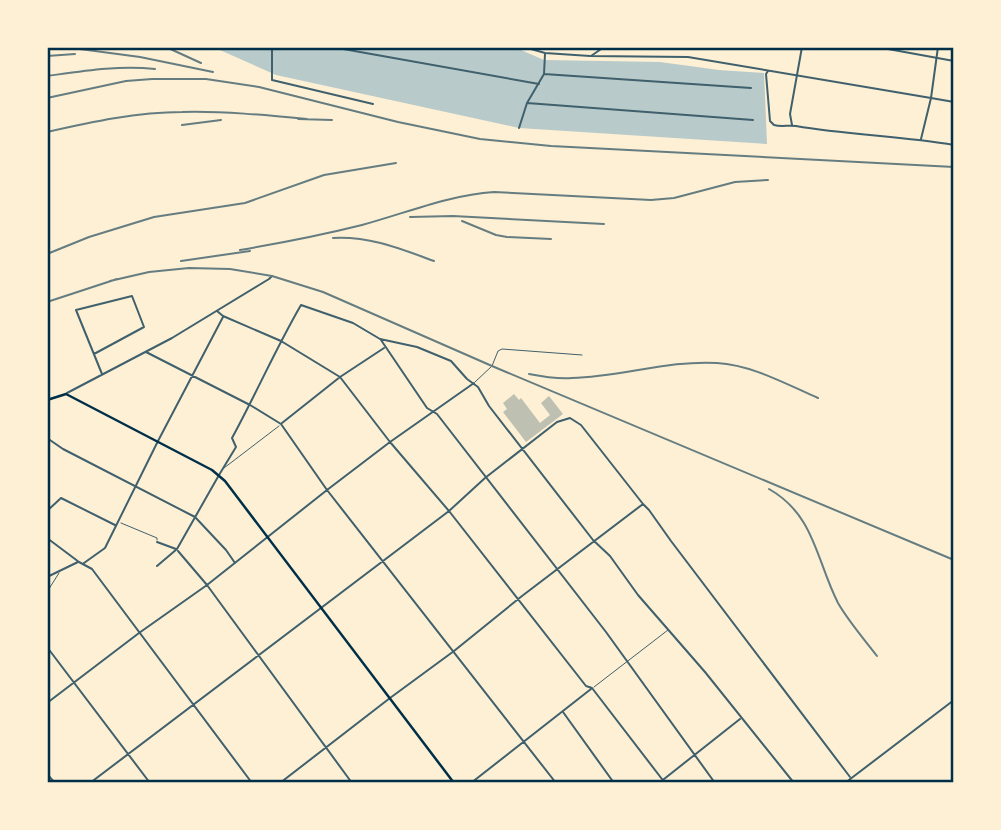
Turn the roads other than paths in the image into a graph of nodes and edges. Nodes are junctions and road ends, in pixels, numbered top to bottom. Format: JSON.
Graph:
{"nodes":[{"id":1,"x":272,"y":47,"type":"edge"},
{"id":2,"x":332,"y":47,"type":"edge"},
{"id":3,"x":524,"y":47,"type":"edge"},
{"id":4,"x":604,"y":47,"type":"edge"},
{"id":5,"x":802,"y":47,"type":"edge"},
{"id":6,"x":877,"y":47,"type":"edge"},
{"id":7,"x":938,"y":47,"type":"edge"},
{"id":8,"x":545,"y":53,"type":"junction"},
{"id":9,"x":590,"y":56,"type":"junction"},
{"id":10,"x":937,"y":58,"type":"junction"},
{"id":11,"x":954,"y":61,"type":"edge"},
{"id":12,"x":769,"y":70,"type":"junction"},
{"id":13,"x":544,"y":75,"type":"junction"},
{"id":14,"x":798,"y":75,"type":"junction"},
{"id":15,"x":539,"y":84,"type":"junction"},
{"id":16,"x":751,"y":88,"type":"dead end"},
{"id":17,"x":931,"y":98,"type":"junction"},
{"id":18,"x":954,"y":102,"type":"edge"},
{"id":19,"x":527,"y":103,"type":"junction"},
{"id":20,"x":373,"y":104,"type":"dead end"},
{"id":21,"x":753,"y":120,"type":"dead end"},
{"id":22,"x":793,"y":125,"type":"junction"},
{"id":23,"x":519,"y":128,"type":"dead end"},
{"id":24,"x":921,"y":140,"type":"junction"},
{"id":25,"x":954,"y":145,"type":"edge"},
{"id":26,"x":272,"y":276,"type":"dead end"},
{"id":27,"x":217,"y":311,"type":"junction"},
{"id":28,"x":223,"y":316,"type":"junction"},
{"id":29,"x":380,"y":339,"type":"junction"},
{"id":30,"x":281,"y":341,"type":"junction"},
{"id":31,"x":385,"y":347,"type":"junction"},
{"id":32,"x":146,"y":352,"type":"junction"},
{"id":33,"x":94,"y":354,"type":"junction"},
{"id":34,"x":582,"y":355,"type":"dead end"},
{"id":35,"x":102,"y":375,"type":"junction"},
{"id":36,"x":193,"y":376,"type":"junction"},
{"id":37,"x":340,"y":377,"type":"junction"},
{"id":38,"x":473,"y":384,"type":"junction"},
{"id":39,"x":65,"y":394,"type":"junction"},
{"id":40,"x":47,"y":400,"type":"edge"},
{"id":41,"x":250,"y":405,"type":"junction"},
{"id":42,"x":433,"y":412,"type":"junction"},
{"id":43,"x":281,"y":424,"type":"junction"},
{"id":44,"x":47,"y":438,"type":"edge"},
{"id":45,"x":158,"y":441,"type":"junction"},
{"id":46,"x":390,"y":442,"type":"junction"},
{"id":47,"x":522,"y":449,"type":"junction"},
{"id":48,"x":222,"y":469,"type":"junction"},
{"id":49,"x":219,"y":475,"type":"junction"},
{"id":50,"x":485,"y":478,"type":"junction"},
{"id":51,"x":136,"y":486,"type":"junction"},
{"id":52,"x":327,"y":490,"type":"junction"},
{"id":53,"x":643,"y":504,"type":"junction"},
{"id":54,"x":47,"y":511,"type":"edge"},
{"id":55,"x":449,"y":511,"type":"junction"},
{"id":56,"x":195,"y":517,"type":"junction"},
{"id":57,"x":118,"y":522,"type":"junction"},
{"id":58,"x":117,"y":526,"type":"junction"},
{"id":59,"x":47,"y":538,"type":"edge"},
{"id":60,"x":267,"y":538,"type":"junction"},
{"id":61,"x":593,"y":540,"type":"junction"},
{"id":62,"x":157,"y":542,"type":"joint"},
{"id":63,"x":177,"y":550,"type":"junction"},
{"id":64,"x":383,"y":560,"type":"junction"},
{"id":65,"x":81,"y":563,"type":"junction"},
{"id":66,"x":235,"y":563,"type":"junction"},
{"id":67,"x":157,"y":566,"type":"dead end"},
{"id":68,"x":557,"y":570,"type":"junction"},
{"id":69,"x":60,"y":572,"type":"junction"},
{"id":70,"x":47,"y":577,"type":"edge"},
{"id":71,"x":206,"y":585,"type":"junction"},
{"id":72,"x":47,"y":592,"type":"edge"},
{"id":73,"x":518,"y":599,"type":"junction"},
{"id":74,"x":321,"y":608,"type":"junction"},
{"id":75,"x":669,"y":630,"type":"junction"},
{"id":76,"x":139,"y":633,"type":"junction"},
{"id":77,"x":47,"y":647,"type":"edge"},
{"id":78,"x":454,"y":651,"type":"junction"},
{"id":79,"x":258,"y":656,"type":"junction"},
{"id":80,"x":626,"y":661,"type":"junction"},
{"id":81,"x":73,"y":683,"type":"junction"},
{"id":82,"x":592,"y":688,"type":"junction"},
{"id":83,"x":390,"y":698,"type":"junction"},
{"id":84,"x":954,"y":700,"type":"edge"},
{"id":85,"x":47,"y":703,"type":"edge"},
{"id":86,"x":193,"y":703,"type":"junction"},
{"id":87,"x":563,"y":711,"type":"junction"},
{"id":88,"x":741,"y":718,"type":"junction"},
{"id":89,"x":524,"y":742,"type":"junction"},
{"id":90,"x":325,"y":748,"type":"junction"},
{"id":91,"x":129,"y":754,"type":"junction"},
{"id":92,"x":694,"y":755,"type":"junction"},
{"id":93,"x":47,"y":774,"type":"edge"},
{"id":94,"x":850,"y":778,"type":"junction"},
{"id":95,"x":664,"y":781,"type":"edge"},
{"id":96,"x":55,"y":783,"type":"edge"},
{"id":97,"x":90,"y":783,"type":"edge"},
{"id":98,"x":150,"y":783,"type":"edge"},
{"id":99,"x":252,"y":783,"type":"edge"},
{"id":100,"x":280,"y":783,"type":"edge"},
{"id":101,"x":352,"y":783,"type":"edge"},
{"id":102,"x":454,"y":783,"type":"edge"},
{"id":103,"x":471,"y":783,"type":"edge"},
{"id":104,"x":556,"y":783,"type":"edge"},
{"id":105,"x":614,"y":783,"type":"edge"},
{"id":106,"x":659,"y":783,"type":"edge"},
{"id":107,"x":715,"y":783,"type":"edge"},
{"id":108,"x":794,"y":783,"type":"edge"},
{"id":109,"x":845,"y":783,"type":"edge"}],
"edges":[{"from":1,"to":20,"type":"street"},
{"from":2,"to":15,"type":"street"},
{"from":3,"to":8,"type":"street"},
{"from":4,"to":9,"type":"street"},
{"from":5,"to":14,"type":"street"},
{"from":6,"to":10,"type":"street"},
{"from":7,"to":10,"type":"street"},
{"from":8,"to":9,"type":"street"},
{"from":8,"to":13,"type":"street"},
{"from":9,"to":12,"type":"street"},
{"from":10,"to":11,"type":"street"},
{"from":10,"to":17,"type":"street"},
{"from":12,"to":14,"type":"street"},
{"from":12,"to":22,"type":"street"},
{"from":13,"to":15,"type":"street"},
{"from":13,"to":16,"type":"street"},
{"from":14,"to":17,"type":"street"},
{"from":14,"to":22,"type":"street"},
{"from":15,"to":19,"type":"street"},
{"from":17,"to":18,"type":"street"},
{"from":17,"to":24,"type":"street"},
{"from":19,"to":21,"type":"street"},
{"from":19,"to":23,"type":"street"},
{"from":22,"to":24,"type":"street"},
{"from":24,"to":25,"type":"street"},
{"from":26,"to":27,"type":"street"},
{"from":27,"to":28,"type":"street"},
{"from":27,"to":32,"type":"street"},
{"from":28,"to":30,"type":"street"},
{"from":28,"to":36,"type":"street"},
{"from":29,"to":30,"type":"street"},
{"from":29,"to":31,"type":"street"},
{"from":29,"to":38,"type":"street"},
{"from":30,"to":37,"type":"street"},
{"from":30,"to":41,"type":"street"},
{"from":31,"to":37,"type":"street"},
{"from":31,"to":42,"type":"street"},
{"from":32,"to":35,"type":"street"},
{"from":32,"to":36,"type":"street"},
{"from":33,"to":33,"type":"street"},
{"from":33,"to":35,"type":"street"},
{"from":34,"to":38,"type":"street"},
{"from":35,"to":39,"type":"street"},
{"from":36,"to":41,"type":"street"},
{"from":36,"to":45,"type":"street"},
{"from":37,"to":43,"type":"street"},
{"from":37,"to":46,"type":"street"},
{"from":38,"to":42,"type":"street"},
{"from":38,"to":47,"type":"street"},
{"from":39,"to":40,"type":"main road"},
{"from":39,"to":45,"type":"main road"},
{"from":41,"to":43,"type":"street"},
{"from":41,"to":48,"type":"street"},
{"from":42,"to":46,"type":"street"},
{"from":42,"to":50,"type":"street"},
{"from":43,"to":48,"type":"street"},
{"from":43,"to":52,"type":"street"},
{"from":44,"to":51,"type":"street"},
{"from":45,"to":49,"type":"main road"},
{"from":45,"to":51,"type":"street"},
{"from":46,"to":52,"type":"street"},
{"from":46,"to":55,"type":"street"},
{"from":47,"to":50,"type":"street"},
{"from":47,"to":53,"type":"street"},
{"from":47,"to":61,"type":"street"},
{"from":48,"to":49,"type":"street"},
{"from":49,"to":56,"type":"street"},
{"from":49,"to":60,"type":"main road"},
{"from":50,"to":55,"type":"street"},
{"from":50,"to":68,"type":"street"},
{"from":51,"to":56,"type":"street"},
{"from":51,"to":57,"type":"street"},
{"from":52,"to":60,"type":"street"},
{"from":52,"to":64,"type":"street"},
{"from":53,"to":61,"type":"street"},
{"from":53,"to":94,"type":"street"},
{"from":54,"to":58,"type":"street"},
{"from":55,"to":64,"type":"street"},
{"from":55,"to":73,"type":"street"},
{"from":56,"to":63,"type":"street"},
{"from":56,"to":66,"type":"street"},
{"from":57,"to":58,"type":"street"},
{"from":57,"to":62,"type":"street"},
{"from":58,"to":65,"type":"street"},
{"from":59,"to":65,"type":"street"},
{"from":60,"to":66,"type":"street"},
{"from":60,"to":74,"type":"main road"},
{"from":61,"to":68,"type":"street"},
{"from":61,"to":75,"type":"street"},
{"from":62,"to":63,"type":"street"},
{"from":63,"to":67,"type":"street"},
{"from":63,"to":71,"type":"street"},
{"from":64,"to":74,"type":"street"},
{"from":64,"to":78,"type":"street"},
{"from":65,"to":69,"type":"street"},
{"from":65,"to":76,"type":"street"},
{"from":66,"to":71,"type":"street"},
{"from":68,"to":73,"type":"street"},
{"from":68,"to":80,"type":"street"},
{"from":69,"to":70,"type":"street"},
{"from":69,"to":72,"type":"street"},
{"from":71,"to":76,"type":"street"},
{"from":71,"to":79,"type":"street"},
{"from":73,"to":78,"type":"street"},
{"from":73,"to":82,"type":"street"},
{"from":74,"to":79,"type":"street"},
{"from":74,"to":83,"type":"main road"},
{"from":75,"to":80,"type":"street"},
{"from":75,"to":88,"type":"street"},
{"from":76,"to":81,"type":"street"},
{"from":76,"to":86,"type":"street"},
{"from":77,"to":81,"type":"street"},
{"from":78,"to":83,"type":"street"},
{"from":78,"to":89,"type":"street"},
{"from":79,"to":86,"type":"street"},
{"from":79,"to":90,"type":"street"},
{"from":80,"to":82,"type":"street"},
{"from":80,"to":92,"type":"street"},
{"from":81,"to":85,"type":"street"},
{"from":81,"to":91,"type":"street"},
{"from":82,"to":87,"type":"street"},
{"from":82,"to":95,"type":"street"},
{"from":83,"to":90,"type":"street"},
{"from":83,"to":102,"type":"main road"},
{"from":84,"to":94,"type":"street"},
{"from":86,"to":91,"type":"street"},
{"from":86,"to":99,"type":"street"},
{"from":87,"to":89,"type":"street"},
{"from":87,"to":105,"type":"street"},
{"from":88,"to":92,"type":"street"},
{"from":88,"to":108,"type":"street"},
{"from":89,"to":103,"type":"street"},
{"from":89,"to":104,"type":"street"},
{"from":90,"to":100,"type":"street"},
{"from":90,"to":101,"type":"street"},
{"from":91,"to":97,"type":"street"},
{"from":91,"to":98,"type":"street"},
{"from":92,"to":95,"type":"street"},
{"from":92,"to":107,"type":"street"},
{"from":93,"to":96,"type":"street"},
{"from":94,"to":109,"type":"street"},
{"from":95,"to":106,"type":"street"}]}
